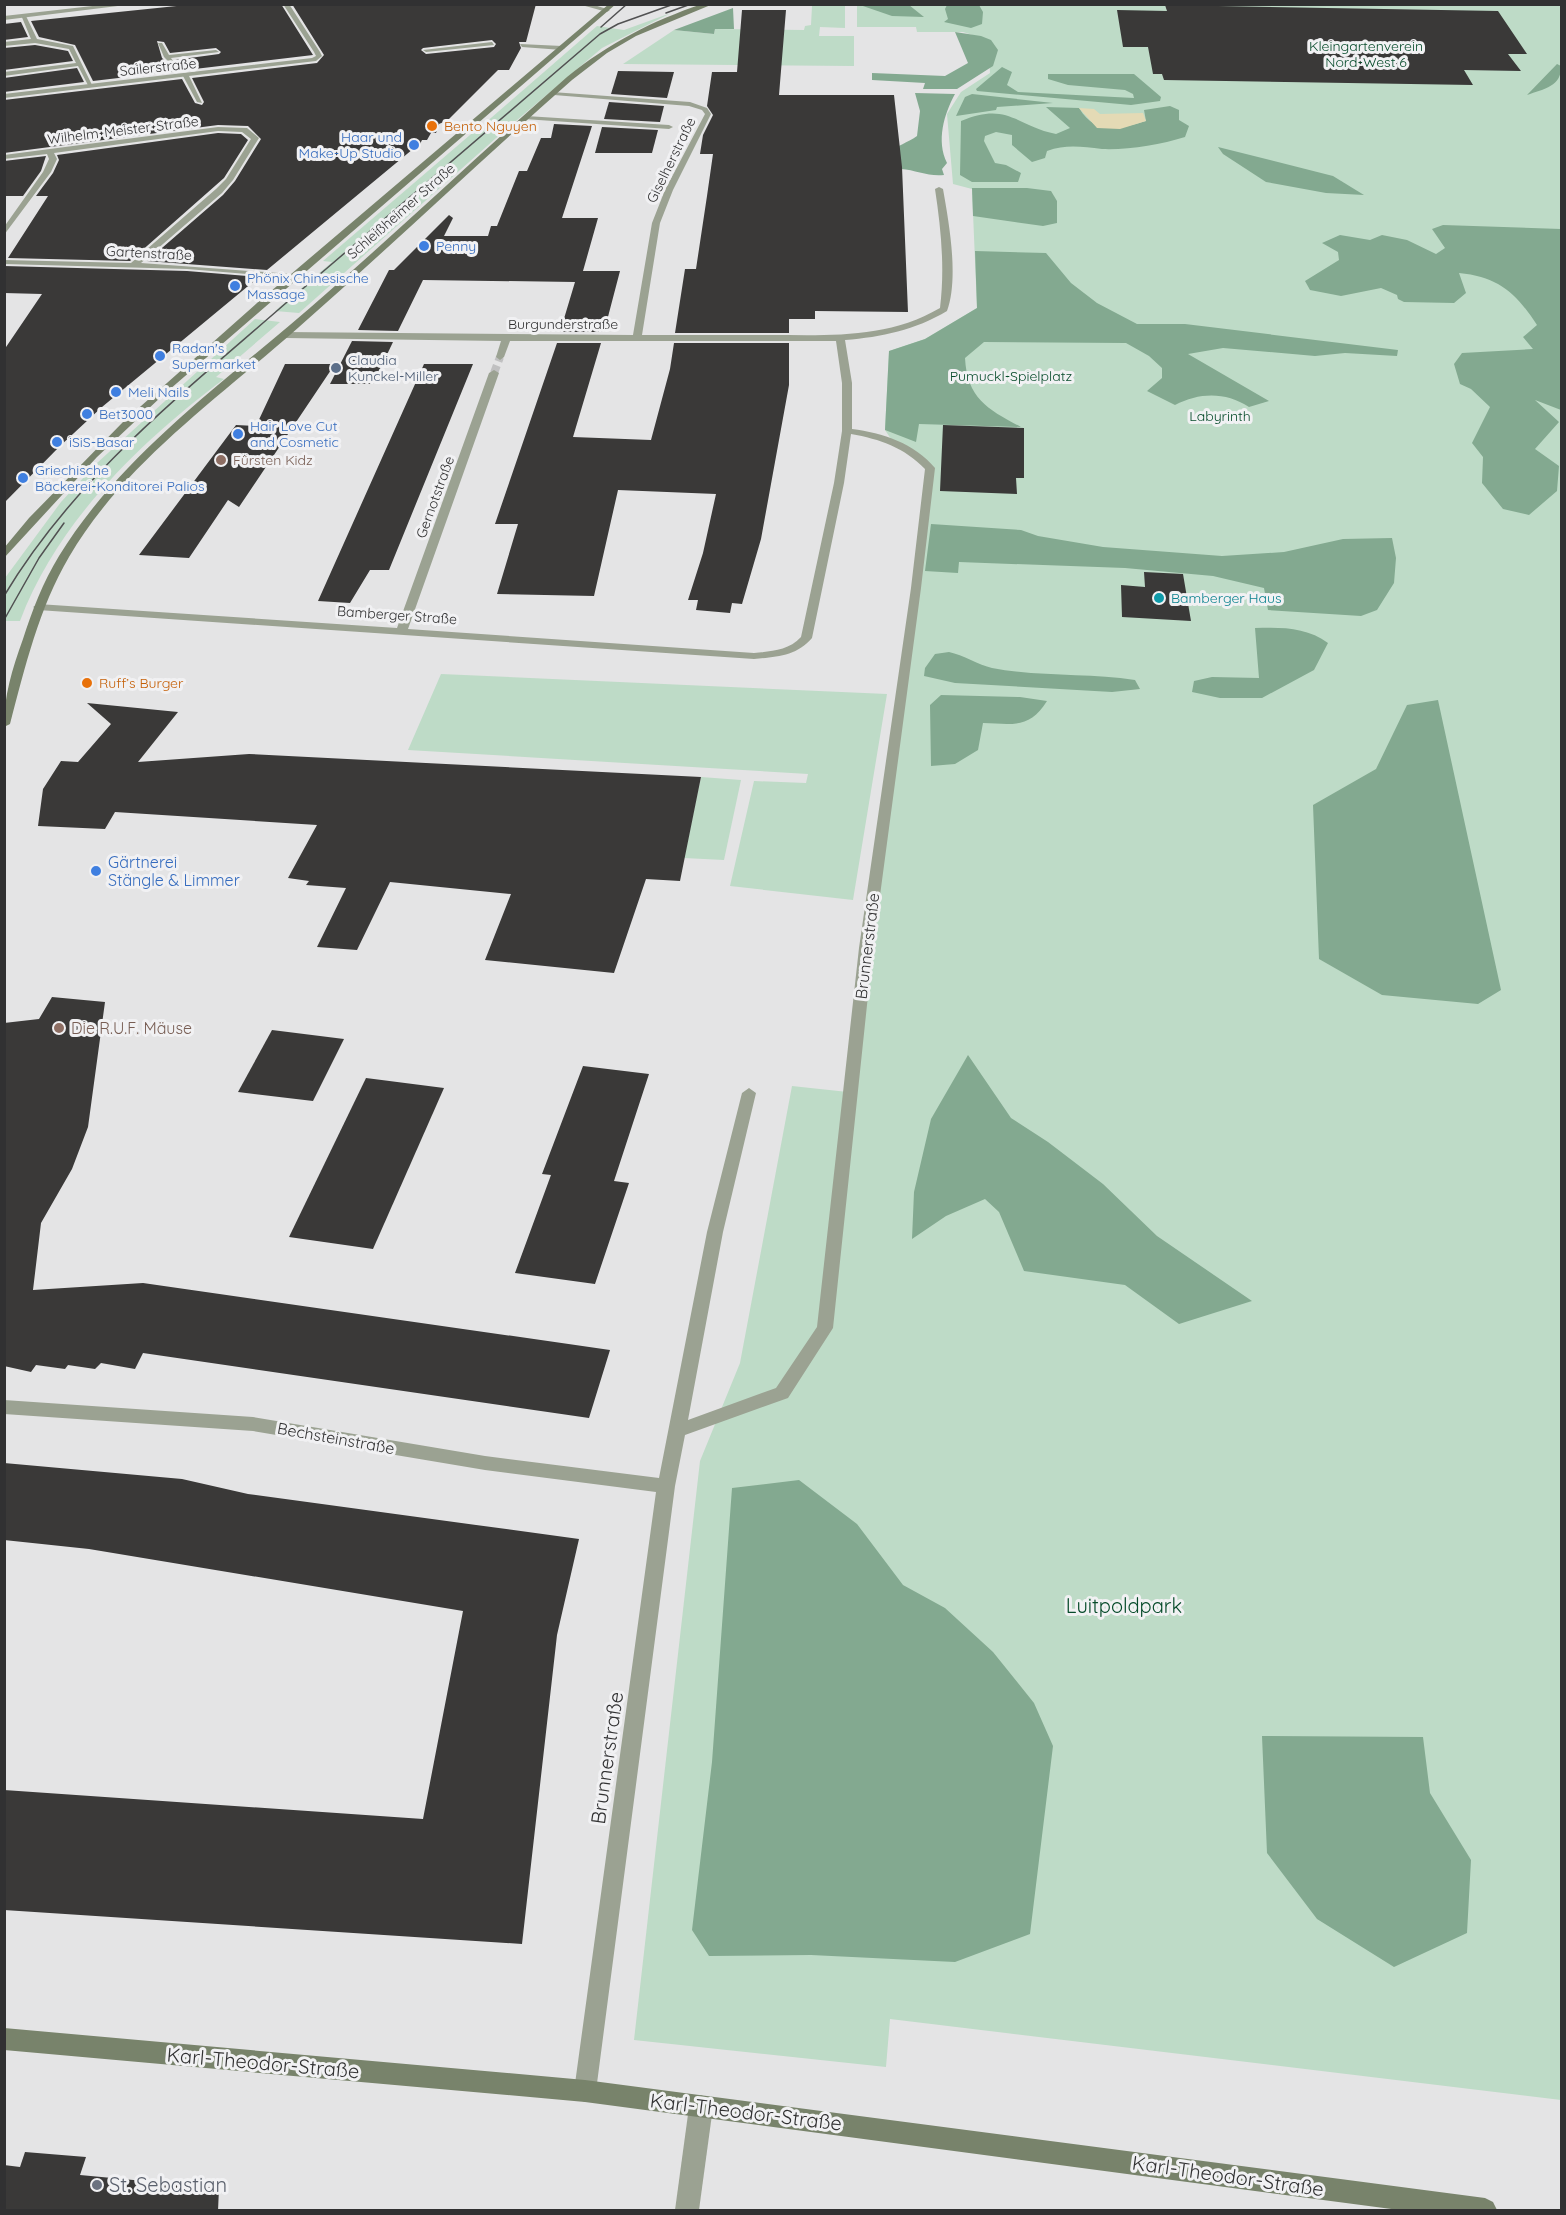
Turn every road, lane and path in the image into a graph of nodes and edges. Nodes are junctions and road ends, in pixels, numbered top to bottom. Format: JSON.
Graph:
{"nodes":[{"id":1,"x":131,"y":4,"type":"edge"},
{"id":2,"x":286,"y":4,"type":"edge"},
{"id":3,"x":581,"y":4,"type":"edge"},
{"id":4,"x":710,"y":4,"type":"edge"},
{"id":5,"x":610,"y":7,"type":"edge"},
{"id":6,"x":23,"y":16,"type":"junction"},
{"id":7,"x":4,"y":18,"type":"edge"},
{"id":8,"x":35,"y":41,"type":"junction"},
{"id":9,"x":4,"y":44,"type":"edge"},
{"id":10,"x":160,"y":44,"type":"dead end"},
{"id":11,"x":492,"y":44,"type":"dead end"},
{"id":12,"x":522,"y":45,"type":"dead end"},
{"id":13,"x":562,"y":48,"type":"junction"},
{"id":14,"x":426,"y":50,"type":"dead end"},
{"id":15,"x":216,"y":52,"type":"dead end"},
{"id":16,"x":80,"y":64,"type":"junction"},
{"id":17,"x":4,"y":74,"type":"edge"},
{"id":18,"x":180,"y":75,"type":"junction"},
{"id":19,"x":91,"y":86,"type":"junction"},
{"id":20,"x":554,"y":93,"type":"junction"},
{"id":21,"x":4,"y":96,"type":"edge"},
{"id":22,"x":200,"y":102,"type":"dead end"},
{"id":23,"x":526,"y":118,"type":"junction"},
{"id":24,"x":669,"y":127,"type":"dead end"},
{"id":25,"x":50,"y":151,"type":"junction"},
{"id":26,"x":4,"y":157,"type":"edge"},
{"id":27,"x":939,"y":189,"type":"dead end"},
{"id":28,"x":4,"y":233,"type":"edge"},
{"id":29,"x":4,"y":262,"type":"edge"},
{"id":30,"x":134,"y":265,"type":"junction"},
{"id":31,"x":292,"y":276,"type":"junction"},
{"id":32,"x":285,"y":335,"type":"junction"},
{"id":33,"x":636,"y":337,"type":"junction"},
{"id":34,"x":506,"y":338,"type":"junction"},
{"id":35,"x":840,"y":338,"type":"junction"},
{"id":36,"x":500,"y":357,"type":"tunnel mouth"},
{"id":37,"x":494,"y":373,"type":"tunnel mouth"},
{"id":38,"x":848,"y":431,"type":"junction"},
{"id":39,"x":4,"y":555,"type":"edge"},
{"id":40,"x":38,"y":607,"type":"junction"},
{"id":41,"x":402,"y":630,"type":"junction"},
{"id":42,"x":5,"y":720,"type":"edge"},
{"id":43,"x":749,"y":1093,"type":"dead end"},
{"id":44,"x":4,"y":1407,"type":"edge"},
{"id":45,"x":676,"y":1431,"type":"junction"},
{"id":46,"x":666,"y":1486,"type":"junction"},
{"id":47,"x":4,"y":2038,"type":"edge"},
{"id":48,"x":585,"y":2091,"type":"junction"},
{"id":49,"x":701,"y":2107,"type":"junction"},
{"id":50,"x":687,"y":2211,"type":"edge"},
{"id":51,"x":1485,"y":2211,"type":"edge"}],
"edges":[{"from":1,"to":6,"type":"street"},
{"from":2,"to":18,"type":"street","name":"Sailerstraße"},
{"from":3,"to":5,"type":"street"},
{"from":4,"to":20,"type":"main road","name":"Schleißheimer Straße"},
{"from":5,"to":13,"type":"main road","name":"Schleißheimer Straße"},
{"from":6,"to":7,"type":"street"},
{"from":6,"to":8,"type":"street"},
{"from":8,"to":9,"type":"street"},
{"from":8,"to":16,"type":"street"},
{"from":10,"to":15,"type":"street"},
{"from":11,"to":14,"type":"street"},
{"from":12,"to":13,"type":"street"},
{"from":13,"to":31,"type":"main road","name":"Schleißheimer Straße"},
{"from":16,"to":17,"type":"street"},
{"from":16,"to":19,"type":"street"},
{"from":18,"to":19,"type":"street","name":"Sailerstraße"},
{"from":18,"to":22,"type":"street"},
{"from":19,"to":21,"type":"street","name":"Sailerstraße"},
{"from":20,"to":23,"type":"main road","name":"Schleißheimer Straße"},
{"from":20,"to":33,"type":"street","name":"Giselherstraße"},
{"from":23,"to":24,"type":"street"},
{"from":23,"to":32,"type":"main road","name":"Schleißheimer Straße"},
{"from":25,"to":26,"type":"street","name":"Wilhelm-Meister-Straße"},
{"from":25,"to":28,"type":"street"},
{"from":25,"to":30,"type":"street","name":"Wilhelm-Meister-Straße"},
{"from":27,"to":35,"type":"street"},
{"from":29,"to":30,"type":"street","name":"Gartenstraße"},
{"from":30,"to":31,"type":"street","name":"Gartenstraße"},
{"from":31,"to":39,"type":"main road","name":"Schleißheimer Straße"},
{"from":32,"to":34,"type":"street","name":"Burgunderstraße"},
{"from":32,"to":40,"type":"main road","name":"Schleißheimer Straße"},
{"from":33,"to":34,"type":"street","name":"Burgunderstraße"},
{"from":33,"to":35,"type":"street","name":"Burgunderstraße"},
{"from":34,"to":36,"type":"street"},
{"from":35,"to":38,"type":"street"},
{"from":37,"to":41,"type":"street","name":"Gernotstraße"},
{"from":38,"to":41,"type":"street","name":"Bamberger Straße"},
{"from":38,"to":45,"type":"street","name":"Brunnerstraße"},
{"from":40,"to":41,"type":"street","name":"Bamberger Straße"},
{"from":40,"to":42,"type":"main road","name":"Schleißheimer Straße"},
{"from":43,"to":45,"type":"street","name":"Brunnerstraße"},
{"from":44,"to":46,"type":"street","name":"Bechsteinstraße"},
{"from":45,"to":46,"type":"street","name":"Brunnerstraße"},
{"from":46,"to":48,"type":"street","name":"Brunnerstraße"},
{"from":47,"to":48,"type":"main road","name":"Karl-Theodor-Straße"},
{"from":48,"to":49,"type":"main road","name":"Karl-Theodor-Straße"},
{"from":49,"to":50,"type":"street"},
{"from":49,"to":51,"type":"main road","name":"Karl-Theodor-Straße"}]}
